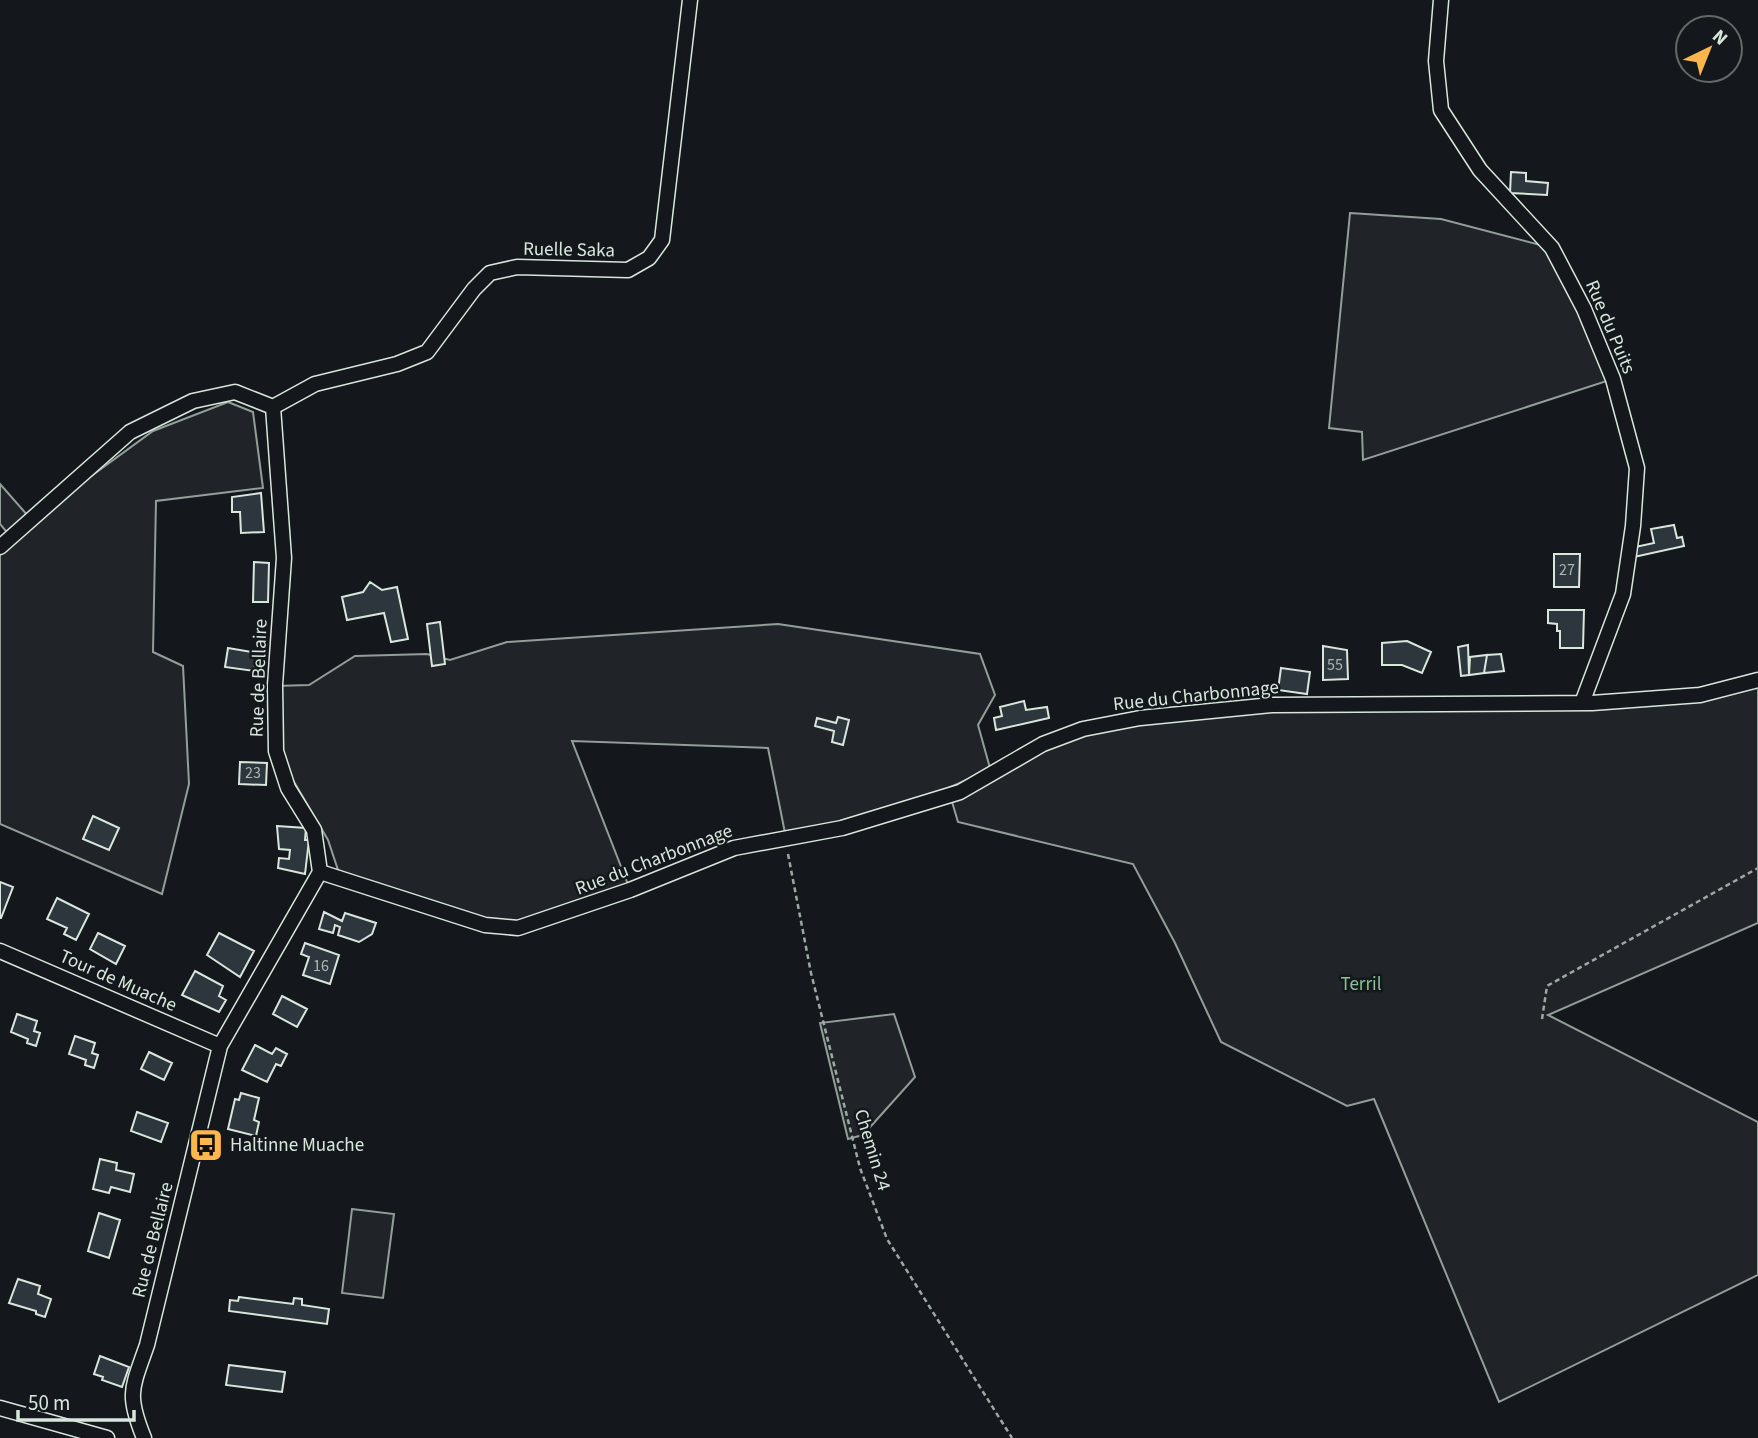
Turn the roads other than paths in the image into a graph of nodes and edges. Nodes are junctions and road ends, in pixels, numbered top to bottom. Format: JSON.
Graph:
{"nodes":[{"id":1,"x":690,"y":0,"type":"edge"},
{"id":2,"x":1441,"y":0,"type":"edge"},
{"id":3,"x":274,"y":407,"type":"junction"},
{"id":4,"x":0,"y":547,"type":"edge"},
{"id":5,"x":1758,"y":680,"type":"edge"},
{"id":6,"x":1581,"y":703,"type":"junction"},
{"id":7,"x":320,"y":872,"type":"junction"},
{"id":8,"x":0,"y":951,"type":"edge"},
{"id":9,"x":220,"y":1046,"type":"junction"},
{"id":10,"x":0,"y":1408,"type":"edge"},
{"id":11,"x":107,"y":1438,"type":"edge"},
{"id":12,"x":144,"y":1438,"type":"edge"}],
"edges":[{"from":1,"to":3,"type":"street","name":"Ruelle Saka"},
{"from":2,"to":6,"type":"street","name":"Rue du Puits"},
{"from":3,"to":4,"type":"street"},
{"from":3,"to":7,"type":"street","name":"Rue de Bellaire"},
{"from":5,"to":6,"type":"street","name":"Rue du Charbonnage"},
{"from":6,"to":7,"type":"street","name":"Rue du Charbonnage"},
{"from":7,"to":9,"type":"street","name":"Rue de Bellaire"},
{"from":8,"to":9,"type":"street","name":"Tour de Muache"},
{"from":9,"to":12,"type":"street","name":"Rue de Bellaire"},
{"from":10,"to":11,"type":"street"}]}
